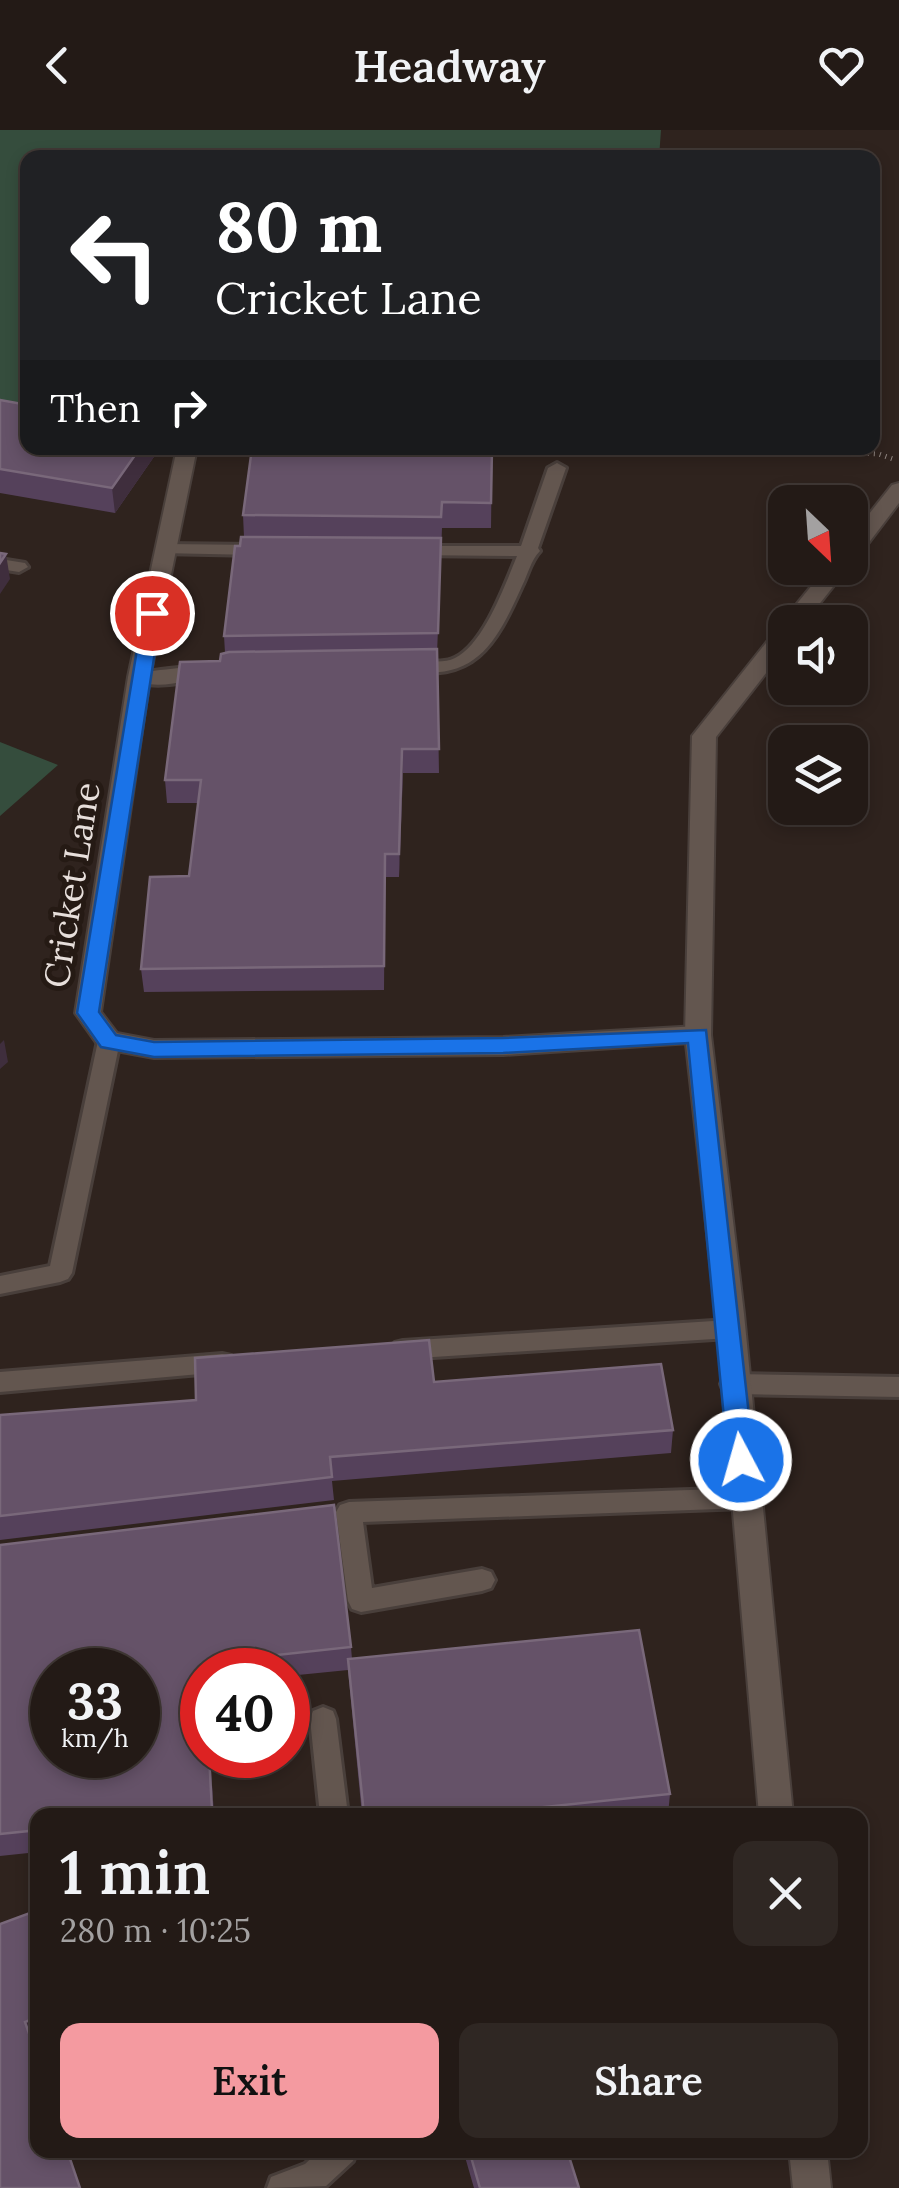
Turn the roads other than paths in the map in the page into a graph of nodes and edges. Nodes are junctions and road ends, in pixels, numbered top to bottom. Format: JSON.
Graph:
{"nodes":[{"id":1,"x":185,"y":455,"type":"edge"},
{"id":2,"x":557,"y":468,"type":"dead end"},
{"id":3,"x":899,"y":489,"type":"edge"},
{"id":4,"x":868,"y":529,"type":"edge"},
{"id":5,"x":166,"y":549,"type":"junction"},
{"id":6,"x":281,"y":550,"type":"edge"},
{"id":7,"x":396,"y":550,"type":"edge"},
{"id":8,"x":531,"y":551,"type":"junction"},
{"id":9,"x":824,"y":585,"type":"edge"},
{"id":10,"x":808,"y":605,"type":"edge"},
{"id":11,"x":768,"y":655,"type":"edge"},
{"id":12,"x":383,"y":665,"type":"edge"},
{"id":13,"x":230,"y":666,"type":"edge"},
{"id":14,"x":139,"y":677,"type":"junction"},
{"id":15,"x":698,"y":1035,"type":"junction"},
{"id":16,"x":109,"y":1041,"type":"junction"},
{"id":17,"x":0,"y":1285,"type":"edge"},
{"id":18,"x":729,"y":1329,"type":"junction"},
{"id":19,"x":380,"y":1352,"type":"edge"},
{"id":20,"x":245,"y":1361,"type":"edge"},
{"id":21,"x":0,"y":1382,"type":"edge"},
{"id":22,"x":734,"y":1384,"type":"junction"},
{"id":23,"x":899,"y":1387,"type":"edge"},
{"id":24,"x":745,"y":1498,"type":"junction"},
{"id":25,"x":482,"y":1580,"type":"dead end"},
{"id":26,"x":322,"y":1718,"type":"dead end"},
{"id":27,"x":333,"y":1808,"type":"edge"},
{"id":28,"x":775,"y":1808,"type":"edge"},
{"id":29,"x":333,"y":2158,"type":"edge"},
{"id":30,"x":809,"y":2158,"type":"edge"},
{"id":31,"x":282,"y":2188,"type":"edge"},
{"id":32,"x":812,"y":2188,"type":"edge"}],
"edges":[{"from":1,"to":5,"type":"street","name":"Cricket Lane"},
{"from":2,"to":8,"type":"lane"},
{"from":3,"to":4,"type":"street"},
{"from":5,"to":6,"type":"lane"},
{"from":5,"to":14,"type":"street","name":"Cricket Lane"},
{"from":7,"to":8,"type":"lane"},
{"from":8,"to":12,"type":"lane"},
{"from":9,"to":10,"type":"street"},
{"from":11,"to":15,"type":"street"},
{"from":13,"to":14,"type":"lane"},
{"from":14,"to":16,"type":"street","name":"Cricket Lane"},
{"from":15,"to":16,"type":"street"},
{"from":15,"to":18,"type":"street"},
{"from":16,"to":17,"type":"lane"},
{"from":18,"to":19,"type":"lane"},
{"from":18,"to":22,"type":"street"},
{"from":20,"to":21,"type":"lane"},
{"from":22,"to":23,"type":"lane"},
{"from":22,"to":24,"type":"street"},
{"from":24,"to":25,"type":"lane"},
{"from":24,"to":28,"type":"street"},
{"from":26,"to":27,"type":"lane"},
{"from":29,"to":31,"type":"lane"},
{"from":30,"to":32,"type":"street"}]}
